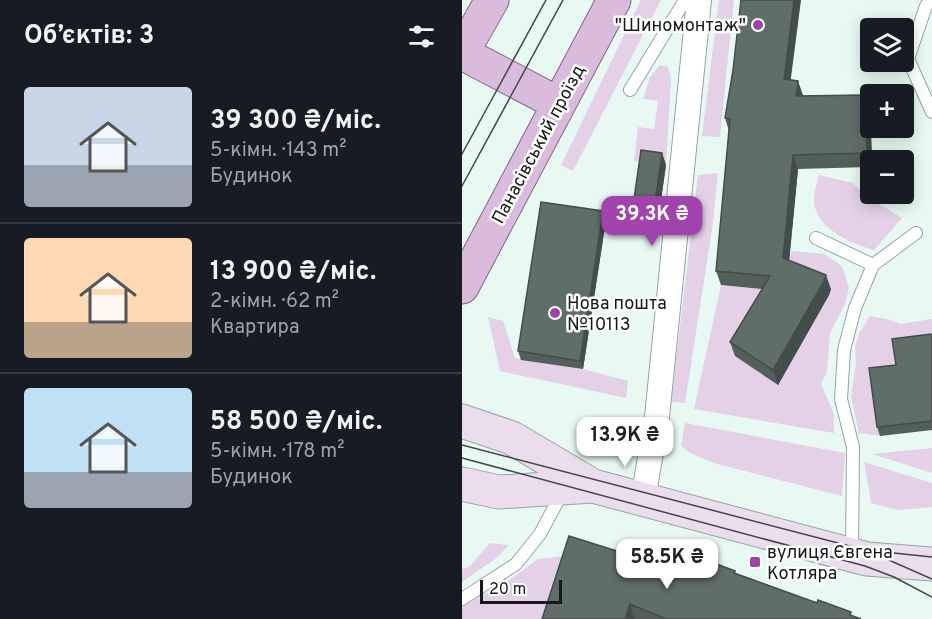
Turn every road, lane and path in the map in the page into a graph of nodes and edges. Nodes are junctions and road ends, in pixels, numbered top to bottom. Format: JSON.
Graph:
{"nodes":[{"id":1,"x":492,"y":0,"type":"edge"},
{"id":2,"x":614,"y":0,"type":"edge"},
{"id":3,"x":685,"y":0,"type":"edge"},
{"id":4,"x":699,"y":0,"type":"edge"},
{"id":5,"x":931,"y":0,"type":"edge"},
{"id":6,"x":462,"y":53,"type":"edge"},
{"id":7,"x":630,"y":90,"type":"dead end"},
{"id":8,"x":559,"y":104,"type":"junction"},
{"id":9,"x":932,"y":112,"type":"edge"},
{"id":10,"x":916,"y":233,"type":"dead end"},
{"id":11,"x":816,"y":238,"type":"dead end"},
{"id":12,"x":873,"y":265,"type":"junction"},
{"id":13,"x":462,"y":287,"type":"edge"},
{"id":14,"x":462,"y":421,"type":"edge"},
{"id":15,"x":462,"y":484,"type":"edge"},
{"id":16,"x":579,"y":487,"type":"junction"},
{"id":17,"x":643,"y":500,"type":"junction"},
{"id":18,"x":860,"y":556,"type":"junction"},
{"id":19,"x":932,"y":564,"type":"edge"},
{"id":20,"x":932,"y":588,"type":"edge"},
{"id":21,"x":462,"y":599,"type":"edge"}],
"edges":[{"from":1,"to":6,"type":"main road"},
{"from":2,"to":8,"type":"main road","name":"Панасівський проїзд"},
{"from":3,"to":7,"type":"lane"},
{"from":4,"to":17,"type":"street"},
{"from":5,"to":9,"type":"lane"},
{"from":6,"to":8,"type":"main road"},
{"from":8,"to":13,"type":"main road","name":"Панасівський проїзд"},
{"from":10,"to":12,"type":"lane"},
{"from":11,"to":12,"type":"lane"},
{"from":12,"to":18,"type":"lane"},
{"from":14,"to":16,"type":"main road"},
{"from":15,"to":16,"type":"main road"},
{"from":16,"to":17,"type":"main road"},
{"from":16,"to":21,"type":"lane"},
{"from":17,"to":18,"type":"main road"},
{"from":18,"to":19,"type":"main road"},
{"from":18,"to":20,"type":"main road"}]}
